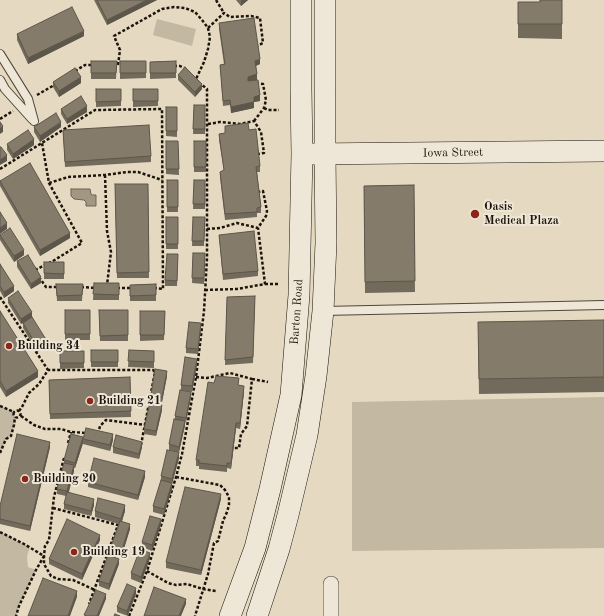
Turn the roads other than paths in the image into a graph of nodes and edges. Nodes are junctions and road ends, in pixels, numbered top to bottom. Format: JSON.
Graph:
{"nodes":[{"id":1,"x":301,"y":0,"type":"edge"},
{"id":2,"x":325,"y":0,"type":"edge"},
{"id":3,"x":0,"y":54,"type":"edge"},
{"id":4,"x":0,"y":80,"type":"edge"},
{"id":5,"x":604,"y":151,"type":"edge"},
{"id":6,"x":302,"y":154,"type":"junction"},
{"id":7,"x":325,"y":154,"type":"junction"},
{"id":8,"x":604,"y":305,"type":"edge"},
{"id":9,"x":323,"y":311,"type":"junction"},
{"id":10,"x":283,"y":429,"type":"junction"},
{"id":11,"x":307,"y":435,"type":"junction"},
{"id":12,"x":331,"y":584,"type":"dead end"},
{"id":13,"x":230,"y":616,"type":"edge"},
{"id":14,"x":257,"y":616,"type":"edge"},
{"id":15,"x":331,"y":616,"type":"edge"}],
"edges":[{"from":1,"to":6,"type":"main road","name":"Barton Road"},
{"from":2,"to":7,"type":"main road","name":"Barton Road"},
{"from":3,"to":4,"type":"lane"},
{"from":5,"to":7,"type":"main road","name":"Iowa Street"},
{"from":6,"to":7,"type":"main road","name":"Iowa Street"},
{"from":6,"to":10,"type":"main road","name":"Barton Road"},
{"from":7,"to":9,"type":"main road","name":"Barton Road"},
{"from":8,"to":9,"type":"lane"},
{"from":9,"to":11,"type":"main road","name":"Barton Road"},
{"from":10,"to":11,"type":"main road"},
{"from":10,"to":13,"type":"main road","name":"Barton Road"},
{"from":11,"to":14,"type":"main road","name":"Barton Road"},
{"from":12,"to":15,"type":"street"}]}
